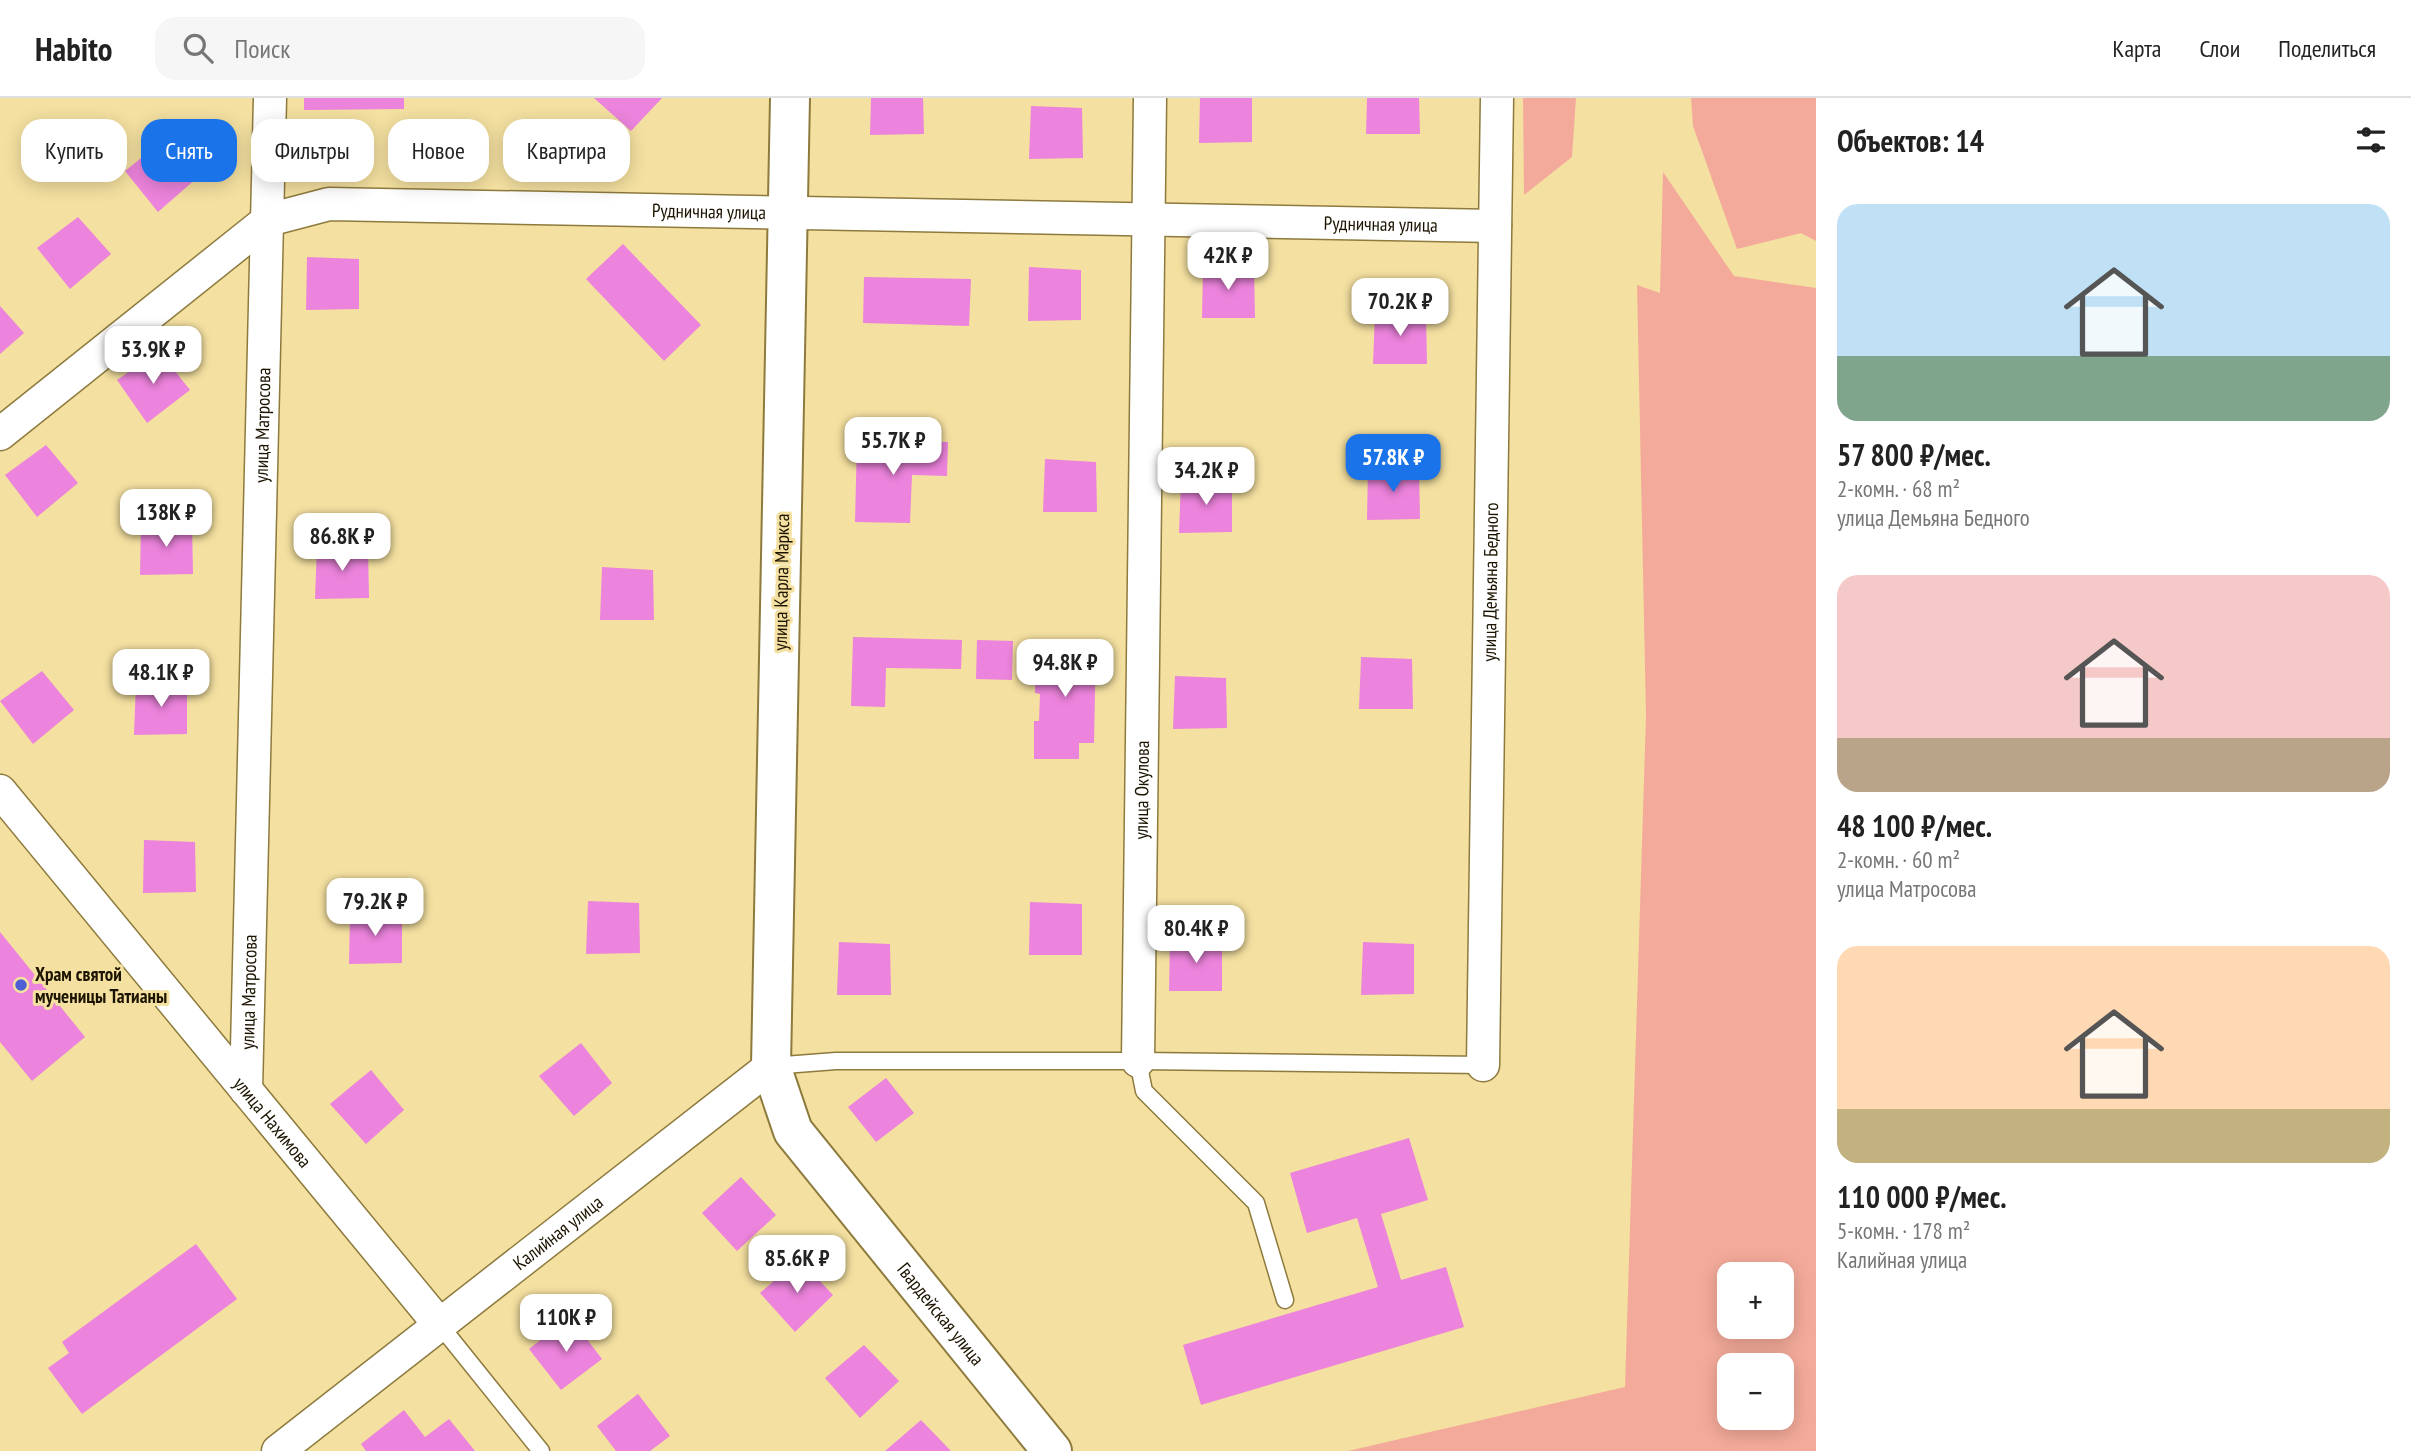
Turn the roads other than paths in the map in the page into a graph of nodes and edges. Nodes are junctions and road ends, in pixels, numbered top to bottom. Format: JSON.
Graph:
{"nodes":[{"id":1,"x":270,"y":98,"type":"edge"},
{"id":2,"x":790,"y":98,"type":"edge"},
{"id":3,"x":1150,"y":98,"type":"edge"},
{"id":4,"x":1497,"y":98,"type":"edge"},
{"id":5,"x":788,"y":213,"type":"junction"},
{"id":6,"x":268,"y":220,"type":"junction"},
{"id":7,"x":1149,"y":220,"type":"junction"},
{"id":8,"x":1495,"y":226,"type":"junction"},
{"id":9,"x":0,"y":434,"type":"edge"},
{"id":10,"x":0,"y":791,"type":"edge"},
{"id":11,"x":1138,"y":1061,"type":"junction"},
{"id":12,"x":1483,"y":1065,"type":"joint"},
{"id":13,"x":771,"y":1066,"type":"junction"},
{"id":14,"x":246,"y":1090,"type":"junction"},
{"id":15,"x":1285,"y":1300,"type":"dead end"},
{"id":16,"x":439,"y":1324,"type":"junction"},
{"id":17,"x":278,"y":1451,"type":"edge"},
{"id":18,"x":541,"y":1451,"type":"edge"},
{"id":19,"x":1052,"y":1451,"type":"edge"}],
"edges":[{"from":1,"to":6,"type":"street","name":"улица Матросова"},
{"from":2,"to":5,"type":"main road","name":"улица Карла Маркса"},
{"from":3,"to":7,"type":"street","name":"улица Окулова"},
{"from":4,"to":8,"type":"street","name":"улица Демьяна Бедного"},
{"from":5,"to":6,"type":"street","name":"Рудничная улица"},
{"from":5,"to":7,"type":"street","name":"Рудничная улица"},
{"from":5,"to":13,"type":"main road","name":"улица Карла Маркса"},
{"from":6,"to":9,"type":"street","name":"Рудничная улица"},
{"from":6,"to":14,"type":"street","name":"улица Матросова"},
{"from":7,"to":8,"type":"street","name":"Рудничная улица"},
{"from":7,"to":11,"type":"street","name":"улица Окулова"},
{"from":8,"to":12,"type":"street","name":"улица Демьяна Бедного"},
{"from":10,"to":14,"type":"street","name":"улица Нахимова"},
{"from":11,"to":12,"type":"lane"},
{"from":11,"to":13,"type":"lane"},
{"from":11,"to":15,"type":"lane"},
{"from":13,"to":16,"type":"street","name":"Калийная улица"},
{"from":13,"to":19,"type":"main road","name":"Гвардейская улица"},
{"from":14,"to":16,"type":"street","name":"улица Нахимова"},
{"from":16,"to":17,"type":"street","name":"Калийная улица"},
{"from":16,"to":18,"type":"lane"}]}
